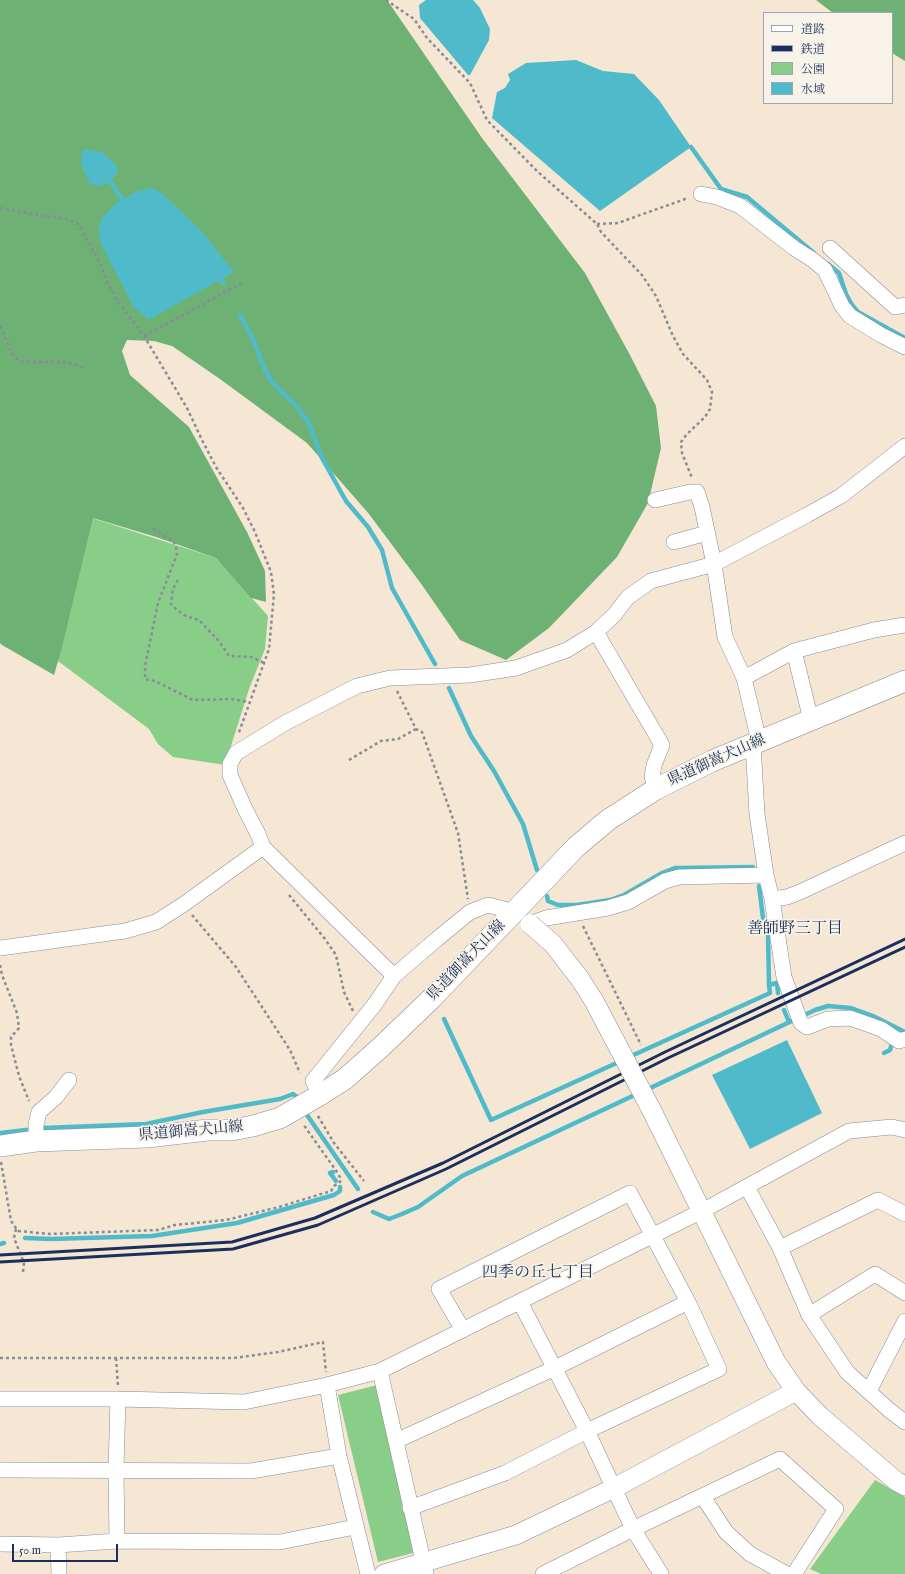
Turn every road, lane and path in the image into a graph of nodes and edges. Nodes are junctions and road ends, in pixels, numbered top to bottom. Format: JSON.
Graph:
{"nodes":[{"id":1,"x":386,"y":0,"type":"edge"},
{"id":2,"x":701,"y":194,"type":"joint"},
{"id":3,"x":0,"y":208,"type":"edge"},
{"id":4,"x":597,"y":224,"type":"junction"},
{"id":5,"x":830,"y":248,"type":"dead end"},
{"id":6,"x":242,"y":283,"type":"dead end"},
{"id":7,"x":905,"y":305,"type":"edge"},
{"id":8,"x":0,"y":326,"type":"edge"},
{"id":9,"x":144,"y":336,"type":"junction"},
{"id":10,"x":905,"y":346,"type":"edge"},
{"id":11,"x":85,"y":368,"type":"dead end"},
{"id":12,"x":905,"y":446,"type":"edge"},
{"id":13,"x":697,"y":492,"type":"junction"},
{"id":14,"x":655,"y":500,"type":"dead end"},
{"id":15,"x":153,"y":529,"type":"dead end"},
{"id":16,"x":707,"y":533,"type":"junction"},
{"id":17,"x":674,"y":542,"type":"dead end"},
{"id":18,"x":714,"y":564,"type":"junction"},
{"id":19,"x":178,"y":580,"type":"dead end"},
{"id":20,"x":905,"y":625,"type":"edge"},
{"id":21,"x":596,"y":632,"type":"junction"},
{"id":22,"x":794,"y":651,"type":"junction"},
{"id":23,"x":264,"y":663,"type":"junction"},
{"id":24,"x":390,"y":678,"type":"junction"},
{"id":25,"x":744,"y":678,"type":"junction"},
{"id":26,"x":905,"y":681,"type":"edge"},
{"id":27,"x":249,"y":702,"type":"junction"},
{"id":28,"x":811,"y":720,"type":"junction"},
{"id":29,"x":416,"y":729,"type":"junction"},
{"id":30,"x":756,"y":742,"type":"junction"},
{"id":31,"x":242,"y":750,"type":"junction"},
{"id":32,"x":349,"y":760,"type":"dead end"},
{"id":33,"x":656,"y":789,"type":"junction"},
{"id":34,"x":905,"y":843,"type":"edge"},
{"id":35,"x":264,"y":847,"type":"junction"},
{"id":36,"x":766,"y":875,"type":"junction"},
{"id":37,"x":287,"y":892,"type":"dead end"},
{"id":38,"x":772,"y":899,"type":"junction"},
{"id":39,"x":184,"y":904,"type":"junction"},
{"id":40,"x":470,"y":912,"type":"junction"},
{"id":41,"x":578,"y":913,"type":"junction"},
{"id":42,"x":522,"y":918,"type":"junction"},
{"id":43,"x":0,"y":948,"type":"edge"},
{"id":44,"x":0,"y":965,"type":"edge"},
{"id":45,"x":394,"y":976,"type":"junction"},
{"id":46,"x":362,"y":1020,"type":"junction"},
{"id":47,"x":902,"y":1040,"type":"edge"},
{"id":48,"x":641,"y":1045,"type":"dead end"},
{"id":49,"x":69,"y":1080,"type":"dead end"},
{"id":50,"x":310,"y":1097,"type":"junction"},
{"id":51,"x":37,"y":1129,"type":"junction"},
{"id":52,"x":905,"y":1130,"type":"edge"},
{"id":53,"x":1,"y":1153,"type":"edge"},
{"id":54,"x":364,"y":1182,"type":"dead end"},
{"id":55,"x":747,"y":1187,"type":"junction"},
{"id":56,"x":702,"y":1211,"type":"junction"},
{"id":57,"x":905,"y":1214,"type":"edge"},
{"id":58,"x":16,"y":1229,"type":"junction"},
{"id":59,"x":653,"y":1235,"type":"junction"},
{"id":60,"x":780,"y":1248,"type":"junction"},
{"id":61,"x":23,"y":1272,"type":"dead end"},
{"id":62,"x":905,"y":1293,"type":"edge"},
{"id":63,"x":520,"y":1302,"type":"junction"},
{"id":64,"x":688,"y":1302,"type":"junction"},
{"id":65,"x":809,"y":1314,"type":"junction"},
{"id":66,"x":905,"y":1322,"type":"edge"},
{"id":67,"x":463,"y":1330,"type":"junction"},
{"id":68,"x":0,"y":1358,"type":"edge"},
{"id":69,"x":116,"y":1358,"type":"junction"},
{"id":70,"x":555,"y":1368,"type":"junction"},
{"id":71,"x":380,"y":1371,"type":"junction"},
{"id":72,"x":327,"y":1385,"type":"junction"},
{"id":73,"x":796,"y":1391,"type":"junction"},
{"id":74,"x":870,"y":1391,"type":"junction"},
{"id":75,"x":118,"y":1392,"type":"junction"},
{"id":76,"x":0,"y":1399,"type":"edge"},
{"id":77,"x":905,"y":1422,"type":"edge"},
{"id":78,"x":587,"y":1431,"type":"junction"},
{"id":79,"x":396,"y":1441,"type":"junction"},
{"id":80,"x":339,"y":1456,"type":"junction"},
{"id":81,"x":0,"y":1470,"type":"edge"},
{"id":82,"x":116,"y":1470,"type":"junction"},
{"id":83,"x":905,"y":1486,"type":"edge"},
{"id":84,"x":614,"y":1488,"type":"junction"},
{"id":85,"x":703,"y":1497,"type":"junction"},
{"id":86,"x":410,"y":1508,"type":"junction"},
{"id":87,"x":355,"y":1527,"type":"junction"},
{"id":88,"x":633,"y":1529,"type":"junction"},
{"id":89,"x":118,"y":1541,"type":"junction"},
{"id":90,"x":0,"y":1544,"type":"edge"},
{"id":91,"x":58,"y":1545,"type":"junction"},
{"id":92,"x":424,"y":1568,"type":"edge"},
{"id":93,"x":59,"y":1574,"type":"edge"},
{"id":94,"x":368,"y":1574,"type":"edge"},
{"id":95,"x":384,"y":1574,"type":"edge"},
{"id":96,"x":543,"y":1574,"type":"edge"},
{"id":97,"x":661,"y":1574,"type":"edge"},
{"id":98,"x":787,"y":1574,"type":"edge"},
{"id":99,"x":794,"y":1574,"type":"edge"}],
"edges":[{"from":1,"to":4,"type":"path"},
{"from":2,"to":4,"type":"path"},
{"from":2,"to":10,"type":"street"},
{"from":3,"to":9,"type":"path"},
{"from":4,"to":13,"type":"path"},
{"from":5,"to":7,"type":"street"},
{"from":6,"to":9,"type":"path"},
{"from":8,"to":11,"type":"path"},
{"from":9,"to":23,"type":"path"},
{"from":12,"to":18,"type":"street"},
{"from":13,"to":14,"type":"street"},
{"from":13,"to":16,"type":"street"},
{"from":15,"to":27,"type":"path"},
{"from":16,"to":17,"type":"street"},
{"from":16,"to":18,"type":"street"},
{"from":18,"to":21,"type":"street"},
{"from":18,"to":25,"type":"street"},
{"from":19,"to":23,"type":"path"},
{"from":20,"to":22,"type":"street"},
{"from":21,"to":24,"type":"street"},
{"from":21,"to":33,"type":"street"},
{"from":22,"to":25,"type":"street"},
{"from":22,"to":28,"type":"street"},
{"from":23,"to":27,"type":"path"},
{"from":24,"to":29,"type":"path"},
{"from":24,"to":31,"type":"street"},
{"from":25,"to":30,"type":"street"},
{"from":26,"to":28,"type":"main road","name":"県道御嵩犬山線"},
{"from":27,"to":31,"type":"path"},
{"from":28,"to":30,"type":"main road","name":"県道御嵩犬山線"},
{"from":29,"to":32,"type":"path"},
{"from":29,"to":40,"type":"path"},
{"from":30,"to":33,"type":"main road","name":"県道御嵩犬山線"},
{"from":30,"to":36,"type":"street"},
{"from":31,"to":35,"type":"street"},
{"from":33,"to":42,"type":"main road","name":"県道御嵩犬山線"},
{"from":34,"to":38,"type":"street"},
{"from":35,"to":39,"type":"street"},
{"from":35,"to":45,"type":"street"},
{"from":36,"to":38,"type":"street"},
{"from":36,"to":41,"type":"street"},
{"from":37,"to":46,"type":"path"},
{"from":38,"to":47,"type":"street"},
{"from":39,"to":43,"type":"street"},
{"from":39,"to":50,"type":"path"},
{"from":40,"to":42,"type":"street"},
{"from":40,"to":45,"type":"street"},
{"from":41,"to":42,"type":"street"},
{"from":41,"to":48,"type":"path"},
{"from":42,"to":50,"type":"main road","name":"県道御嵩犬山線"},
{"from":42,"to":56,"type":"street","bridge":true},
{"from":44,"to":51,"type":"path"},
{"from":45,"to":46,"type":"street"},
{"from":46,"to":50,"type":"street"},
{"from":49,"to":51,"type":"street"},
{"from":50,"to":51,"type":"main road","name":"県道御嵩犬山線"},
{"from":50,"to":54,"type":"path"},
{"from":50,"to":58,"type":"path"},
{"from":51,"to":53,"type":"main road","name":"県道御嵩犬山線"},
{"from":52,"to":55,"type":"street"},
{"from":53,"to":58,"type":"path"},
{"from":55,"to":56,"type":"street"},
{"from":55,"to":60,"type":"street"},
{"from":56,"to":59,"type":"street"},
{"from":56,"to":73,"type":"street"},
{"from":57,"to":60,"type":"street"},
{"from":58,"to":61,"type":"path"},
{"from":59,"to":63,"type":"street"},
{"from":59,"to":64,"type":"street"},
{"from":59,"to":67,"type":"street"},
{"from":60,"to":65,"type":"street"},
{"from":62,"to":65,"type":"street"},
{"from":63,"to":67,"type":"street"},
{"from":63,"to":70,"type":"street"},
{"from":64,"to":70,"type":"street"},
{"from":64,"to":78,"type":"street"},
{"from":65,"to":74,"type":"street"},
{"from":66,"to":74,"type":"street"},
{"from":67,"to":71,"type":"street"},
{"from":68,"to":69,"type":"path"},
{"from":69,"to":72,"type":"path"},
{"from":69,"to":75,"type":"path"},
{"from":70,"to":78,"type":"street"},
{"from":70,"to":79,"type":"street"},
{"from":71,"to":72,"type":"street"},
{"from":71,"to":79,"type":"street"},
{"from":72,"to":75,"type":"street"},
{"from":72,"to":80,"type":"street"},
{"from":73,"to":83,"type":"street"},
{"from":73,"to":84,"type":"street"},
{"from":74,"to":77,"type":"street"},
{"from":75,"to":76,"type":"street"},
{"from":75,"to":82,"type":"street"},
{"from":78,"to":84,"type":"street"},
{"from":78,"to":86,"type":"street"},
{"from":79,"to":86,"type":"street"},
{"from":80,"to":82,"type":"street"},
{"from":80,"to":87,"type":"street"},
{"from":81,"to":82,"type":"street"},
{"from":82,"to":89,"type":"street"},
{"from":84,"to":88,"type":"street"},
{"from":84,"to":92,"type":"street"},
{"from":85,"to":88,"type":"street"},
{"from":85,"to":98,"type":"street"},
{"from":85,"to":99,"type":"street"},
{"from":86,"to":92,"type":"street"},
{"from":87,"to":89,"type":"street"},
{"from":87,"to":94,"type":"street"},
{"from":88,"to":96,"type":"street"},
{"from":88,"to":97,"type":"street"},
{"from":89,"to":91,"type":"street"},
{"from":90,"to":91,"type":"street"},
{"from":91,"to":93,"type":"street"},
{"from":92,"to":95,"type":"street"}]}
